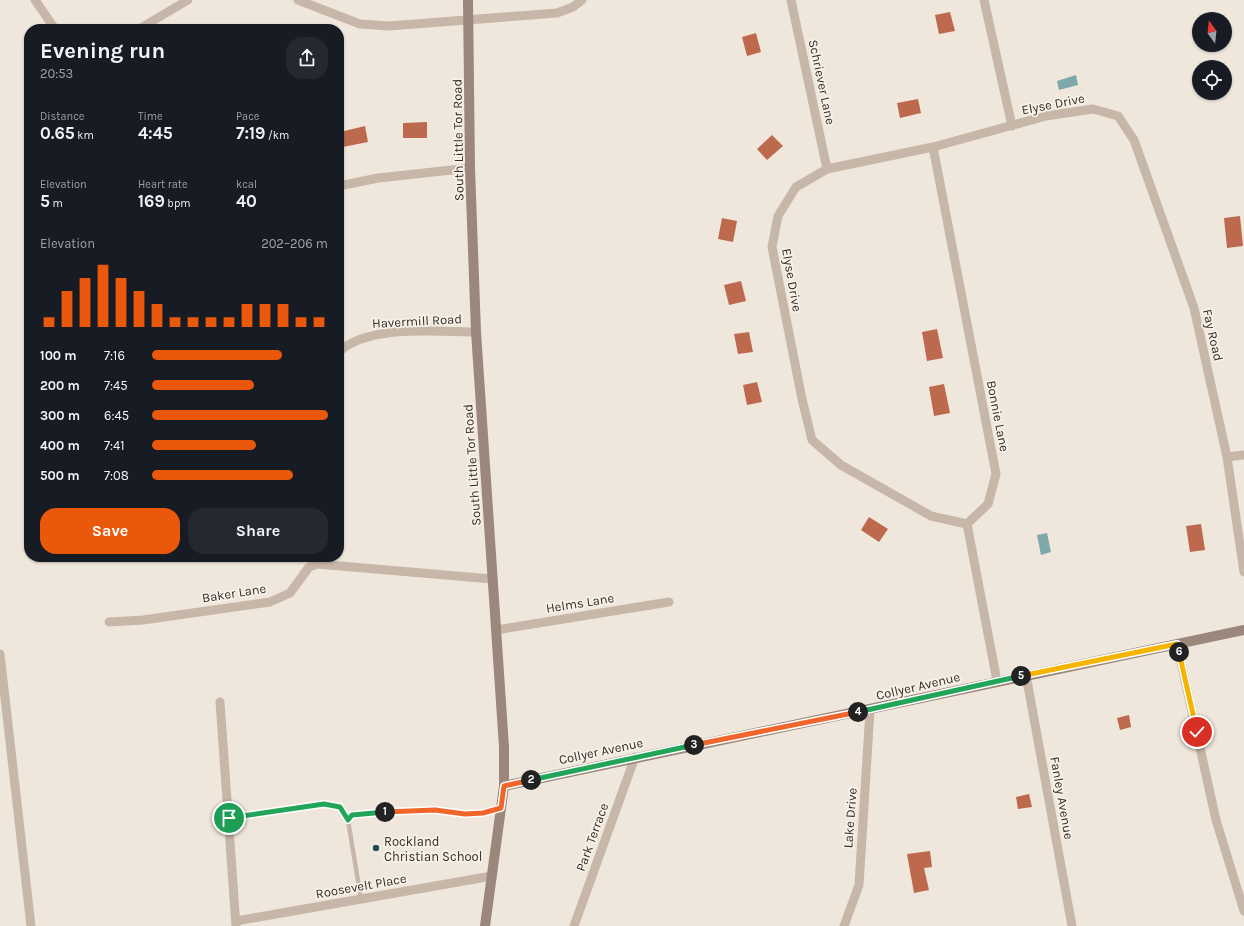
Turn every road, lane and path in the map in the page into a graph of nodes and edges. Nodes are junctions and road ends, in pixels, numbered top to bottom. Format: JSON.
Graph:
{"nodes":[{"id":1,"x":35,"y":0,"type":"edge"},
{"id":2,"x":188,"y":0,"type":"edge"},
{"id":3,"x":298,"y":0,"type":"edge"},
{"id":4,"x":468,"y":0,"type":"edge"},
{"id":5,"x":582,"y":0,"type":"edge"},
{"id":6,"x":791,"y":0,"type":"edge"},
{"id":7,"x":984,"y":0,"type":"edge"},
{"id":8,"x":469,"y":20,"type":"junction"},
{"id":9,"x":52,"y":24,"type":"edge"},
{"id":10,"x":147,"y":24,"type":"edge"},
{"id":11,"x":1118,"y":116,"type":"joint"},
{"id":12,"x":1012,"y":126,"type":"junction"},
{"id":13,"x":933,"y":147,"type":"junction"},
{"id":14,"x":470,"y":168,"type":"junction"},
{"id":15,"x":827,"y":169,"type":"junction"},
{"id":16,"x":344,"y":185,"type":"edge"},
{"id":17,"x":476,"y":332,"type":"junction"},
{"id":18,"x":344,"y":346,"type":"edge"},
{"id":19,"x":1244,"y":455,"type":"edge"},
{"id":20,"x":1227,"y":457,"type":"junction"},
{"id":21,"x":967,"y":524,"type":"junction"},
{"id":22,"x":1244,"y":572,"type":"edge"},
{"id":23,"x":492,"y":579,"type":"junction"},
{"id":24,"x":669,"y":602,"type":"dead end"},
{"id":25,"x":109,"y":622,"type":"dead end"},
{"id":26,"x":496,"y":630,"type":"junction"},
{"id":27,"x":1244,"y":630,"type":"edge"},
{"id":28,"x":1177,"y":644,"type":"junction"},
{"id":29,"x":0,"y":654,"type":"edge"},
{"id":30,"x":1026,"y":675,"type":"junction"},
{"id":31,"x":998,"y":681,"type":"junction"},
{"id":32,"x":220,"y":702,"type":"dead end"},
{"id":33,"x":870,"y":710,"type":"junction"},
{"id":34,"x":635,"y":757,"type":"junction"},
{"id":35,"x":504,"y":786,"type":"junction"},
{"id":36,"x":501,"y":808,"type":"junction"},
{"id":37,"x":229,"y":818,"type":"junction"},
{"id":38,"x":348,"y":820,"type":"junction"},
{"id":39,"x":492,"y":876,"type":"junction"},
{"id":40,"x":361,"y":899,"type":"junction"},
{"id":41,"x":1244,"y":911,"type":"edge"},
{"id":42,"x":236,"y":923,"type":"edge"},
{"id":43,"x":31,"y":926,"type":"edge"},
{"id":44,"x":485,"y":926,"type":"edge"},
{"id":45,"x":574,"y":926,"type":"edge"},
{"id":46,"x":844,"y":926,"type":"edge"},
{"id":47,"x":1072,"y":926,"type":"edge"}],
"edges":[{"from":1,"to":9,"type":"street"},
{"from":2,"to":10,"type":"street"},
{"from":3,"to":8,"type":"street"},
{"from":4,"to":8,"type":"street","name":"South Little Tor Road"},
{"from":5,"to":8,"type":"street"},
{"from":6,"to":15,"type":"street","name":"Schriever Lane"},
{"from":7,"to":12,"type":"street"},
{"from":8,"to":14,"type":"street","name":"South Little Tor Road"},
{"from":11,"to":12,"type":"street","name":"Elyse Drive"},
{"from":11,"to":20,"type":"street","name":"Fay Road"},
{"from":12,"to":13,"type":"street","name":"Elyse Drive"},
{"from":13,"to":15,"type":"street","name":"Elyse Drive"},
{"from":13,"to":21,"type":"street","name":"Bonnie Lane"},
{"from":14,"to":16,"type":"street"},
{"from":14,"to":17,"type":"street","name":"South Little Tor Road"},
{"from":15,"to":21,"type":"street","name":"Elyse Drive"},
{"from":17,"to":18,"type":"street","name":"Havermill Road"},
{"from":17,"to":23,"type":"street","name":"South Little Tor Road"},
{"from":19,"to":20,"type":"street"},
{"from":20,"to":22,"type":"street","name":"Fay Road"},
{"from":21,"to":31,"type":"street"},
{"from":23,"to":25,"type":"street","name":"Baker Lane"},
{"from":23,"to":26,"type":"street","name":"South Little Tor Road"},
{"from":24,"to":26,"type":"street","name":"Helms Lane"},
{"from":26,"to":35,"type":"street","name":"South Little Tor Road"},
{"from":27,"to":28,"type":"street","name":"Collyer Avenue"},
{"from":28,"to":30,"type":"street","name":"Collyer Avenue"},
{"from":28,"to":41,"type":"street"},
{"from":29,"to":43,"type":"street"},
{"from":30,"to":31,"type":"street","name":"Collyer Avenue"},
{"from":30,"to":47,"type":"street","name":"Fanley Avenue"},
{"from":31,"to":33,"type":"street","name":"Collyer Avenue"},
{"from":32,"to":37,"type":"street"},
{"from":33,"to":34,"type":"street","name":"Collyer Avenue"},
{"from":33,"to":46,"type":"street","name":"Lake Drive"},
{"from":34,"to":35,"type":"street","name":"Collyer Avenue"},
{"from":34,"to":45,"type":"street","name":"Park Terrace"},
{"from":35,"to":36,"type":"street","name":"South Little Tor Road"},
{"from":36,"to":38,"type":"lane"},
{"from":36,"to":39,"type":"street","name":"South Little Tor Road"},
{"from":37,"to":38,"type":"lane"},
{"from":37,"to":42,"type":"street"},
{"from":38,"to":40,"type":"lane"},
{"from":39,"to":40,"type":"street","name":"Roosevelt Place"},
{"from":39,"to":44,"type":"street","name":"South Little Tor Road"},
{"from":40,"to":42,"type":"street","name":"Roosevelt Place"}]}
